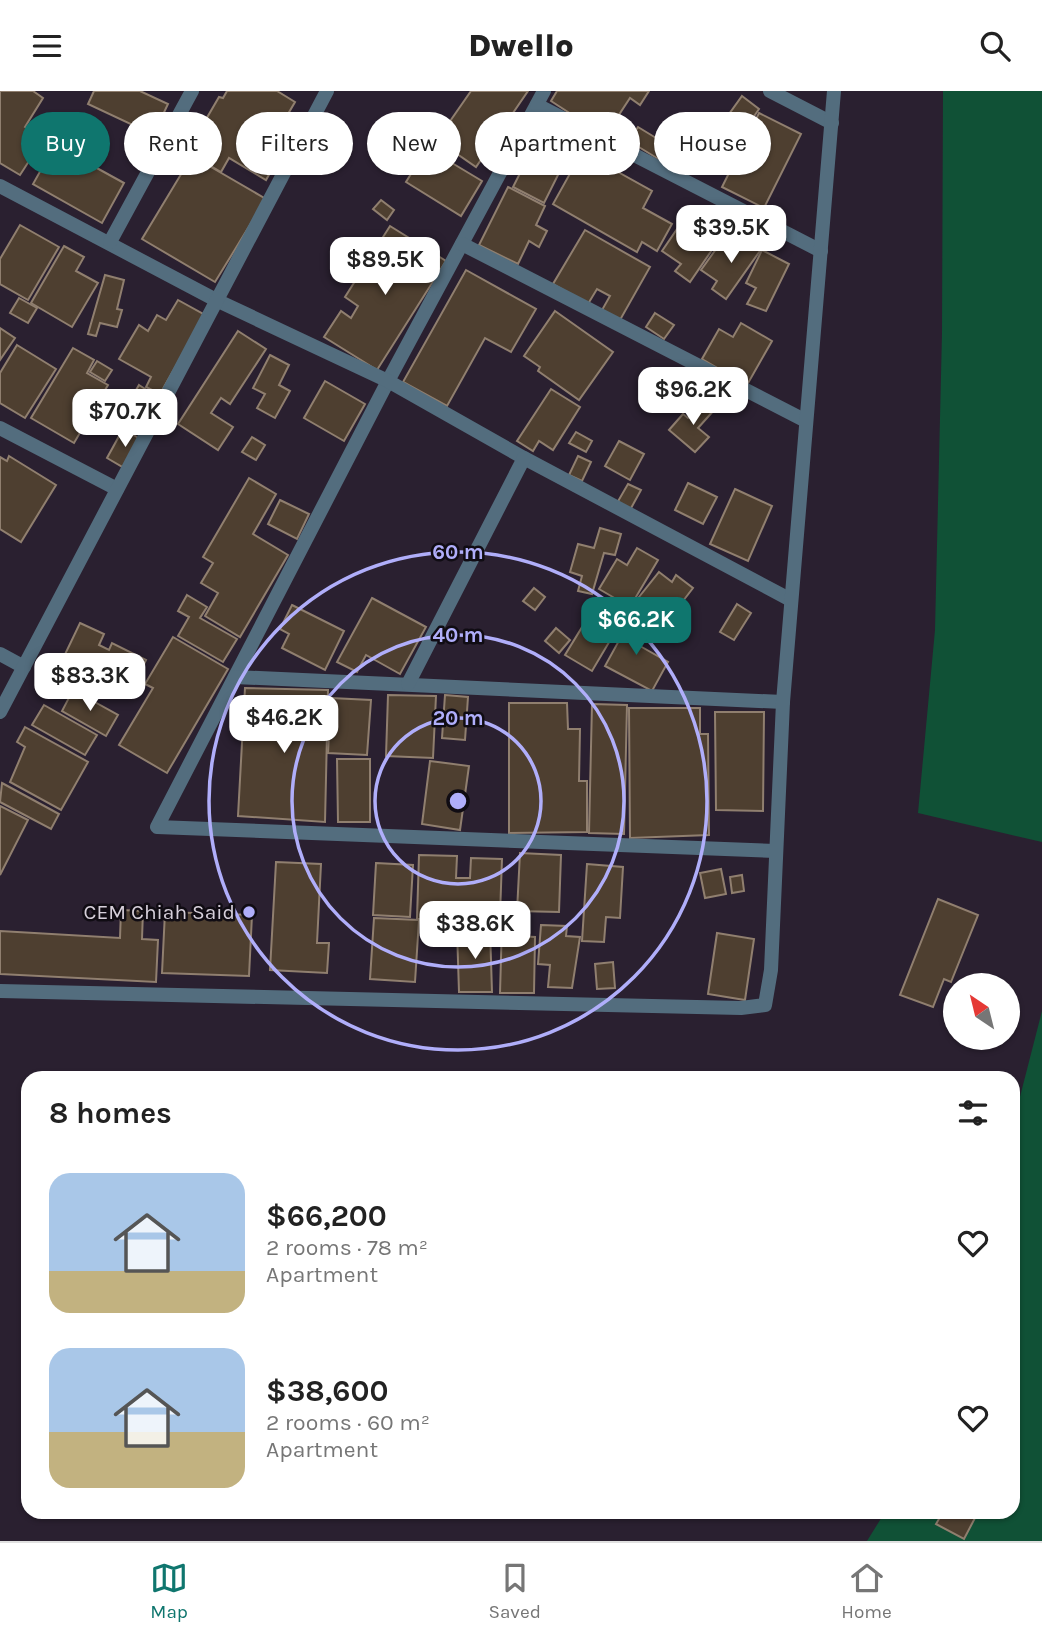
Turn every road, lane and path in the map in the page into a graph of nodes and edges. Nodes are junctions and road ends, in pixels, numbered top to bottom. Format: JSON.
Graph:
{"nodes":[{"id":1,"x":192,"y":91,"type":"edge"},
{"id":2,"x":327,"y":91,"type":"edge"},
{"id":3,"x":544,"y":91,"type":"edge"},
{"id":4,"x":770,"y":91,"type":"edge"},
{"id":5,"x":834,"y":91,"type":"edge"},
{"id":6,"x":537,"y":105,"type":"junction"},
{"id":7,"x":832,"y":123,"type":"junction"},
{"id":8,"x":0,"y":187,"type":"edge"},
{"id":9,"x":110,"y":242,"type":"junction"},
{"id":10,"x":462,"y":244,"type":"junction"},
{"id":11,"x":821,"y":251,"type":"junction"},
{"id":12,"x":216,"y":300,"type":"junction"},
{"id":13,"x":388,"y":380,"type":"junction"},
{"id":14,"x":806,"y":421,"type":"junction"},
{"id":15,"x":0,"y":428,"type":"edge"},
{"id":16,"x":524,"y":458,"type":"junction"},
{"id":17,"x":117,"y":489,"type":"junction"},
{"id":18,"x":791,"y":600,"type":"junction"},
{"id":19,"x":0,"y":654,"type":"edge"},
{"id":20,"x":24,"y":667,"type":"junction"},
{"id":21,"x":235,"y":677,"type":"junction"},
{"id":22,"x":408,"y":684,"type":"junction"},
{"id":23,"x":783,"y":702,"type":"junction"},
{"id":24,"x":0,"y":712,"type":"edge"},
{"id":25,"x":775,"y":851,"type":"junction"},
{"id":26,"x":0,"y":991,"type":"edge"}],
"edges":[{"from":1,"to":9,"type":"street"},
{"from":2,"to":12,"type":"street"},
{"from":3,"to":6,"type":"street"},
{"from":4,"to":7,"type":"street"},
{"from":5,"to":7,"type":"street"},
{"from":6,"to":10,"type":"street"},
{"from":6,"to":11,"type":"street"},
{"from":7,"to":11,"type":"street"},
{"from":8,"to":9,"type":"street"},
{"from":9,"to":12,"type":"street"},
{"from":10,"to":13,"type":"street"},
{"from":10,"to":14,"type":"street"},
{"from":11,"to":14,"type":"street"},
{"from":12,"to":13,"type":"street"},
{"from":12,"to":17,"type":"street"},
{"from":13,"to":16,"type":"street"},
{"from":13,"to":21,"type":"street"},
{"from":14,"to":18,"type":"street"},
{"from":15,"to":17,"type":"street"},
{"from":16,"to":18,"type":"street"},
{"from":16,"to":22,"type":"street"},
{"from":17,"to":20,"type":"street"},
{"from":18,"to":23,"type":"street"},
{"from":19,"to":20,"type":"street"},
{"from":20,"to":24,"type":"street"},
{"from":21,"to":22,"type":"street"},
{"from":21,"to":25,"type":"street"},
{"from":22,"to":23,"type":"street"},
{"from":23,"to":25,"type":"street"},
{"from":25,"to":26,"type":"street"}]}
